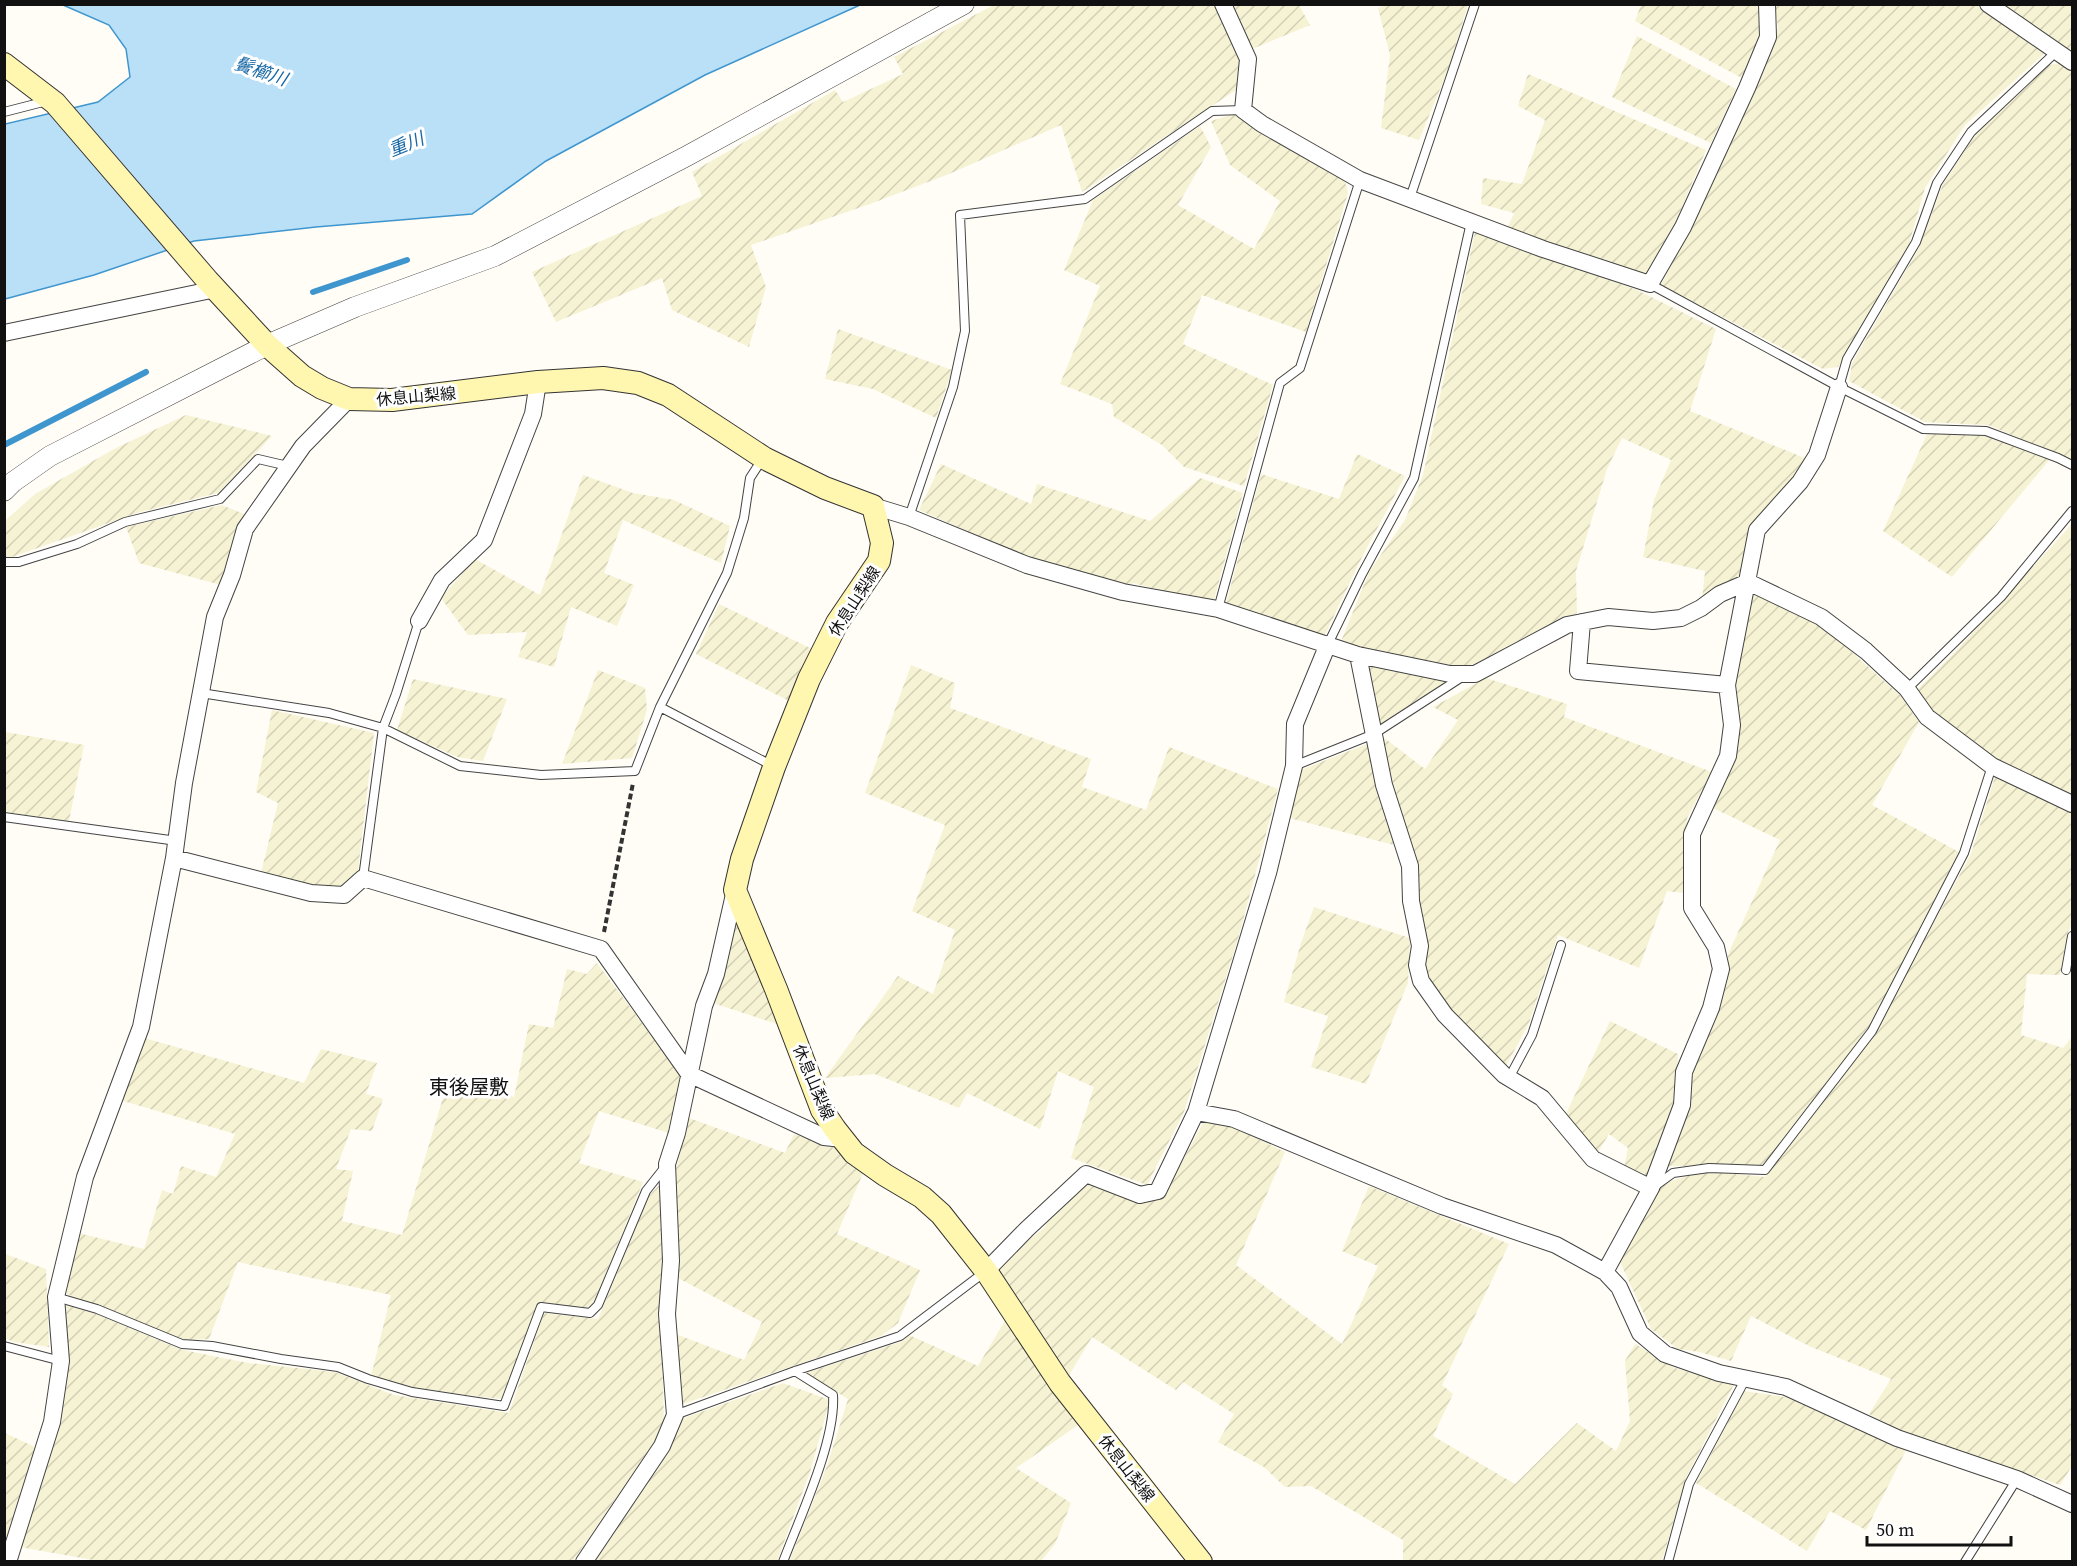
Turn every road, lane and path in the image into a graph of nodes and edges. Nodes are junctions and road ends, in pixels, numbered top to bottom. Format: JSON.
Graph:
{"nodes":[{"id":1,"x":964,"y":4,"type":"edge"},
{"id":2,"x":1223,"y":4,"type":"edge"},
{"id":3,"x":1475,"y":4,"type":"edge"},
{"id":4,"x":1767,"y":4,"type":"edge"},
{"id":5,"x":1988,"y":4,"type":"edge"},
{"id":6,"x":2056,"y":52,"type":"junction"},
{"id":7,"x":2073,"y":62,"type":"edge"},
{"id":8,"x":4,"y":64,"type":"edge"},
{"id":9,"x":52,"y":101,"type":"junction"},
{"id":10,"x":1242,"y":110,"type":"junction"},
{"id":11,"x":4,"y":112,"type":"edge"},
{"id":12,"x":1360,"y":180,"type":"junction"},
{"id":13,"x":1410,"y":198,"type":"junction"},
{"id":14,"x":1472,"y":222,"type":"junction"},
{"id":15,"x":1650,"y":284,"type":"junction"},
{"id":16,"x":212,"y":285,"type":"junction"},
{"id":17,"x":4,"y":333,"type":"edge"},
{"id":18,"x":267,"y":345,"type":"junction"},
{"id":19,"x":538,"y":382,"type":"junction"},
{"id":20,"x":1839,"y":387,"type":"junction"},
{"id":21,"x":349,"y":399,"type":"junction"},
{"id":22,"x":764,"y":458,"type":"junction"},
{"id":23,"x":2073,"y":465,"type":"edge"},
{"id":24,"x":288,"y":466,"type":"junction"},
{"id":25,"x":4,"y":491,"type":"edge"},
{"id":26,"x":873,"y":506,"type":"junction"},
{"id":27,"x":2073,"y":511,"type":"edge"},
{"id":28,"x":909,"y":517,"type":"junction"},
{"id":29,"x":4,"y":562,"type":"edge"},
{"id":30,"x":1748,"y":582,"type":"junction"},
{"id":31,"x":1218,"y":609,"type":"junction"},
{"id":32,"x":419,"y":621,"type":"joint"},
{"id":33,"x":1582,"y":622,"type":"junction"},
{"id":34,"x":1328,"y":644,"type":"junction"},
{"id":35,"x":1358,"y":655,"type":"junction"},
{"id":36,"x":1467,"y":674,"type":"junction"},
{"id":37,"x":1727,"y":685,"type":"junction"},
{"id":38,"x":1907,"y":689,"type":"junction"},
{"id":39,"x":201,"y":693,"type":"junction"},
{"id":40,"x":660,"y":706,"type":"junction"},
{"id":41,"x":383,"y":728,"type":"junction"},
{"id":42,"x":1374,"y":734,"type":"junction"},
{"id":43,"x":1294,"y":766,"type":"junction"},
{"id":44,"x":1992,"y":766,"type":"junction"},
{"id":45,"x":774,"y":767,"type":"junction"},
{"id":46,"x":635,"y":771,"type":"junction"},
{"id":47,"x":2073,"y":804,"type":"edge"},
{"id":48,"x":4,"y":817,"type":"edge"},
{"id":49,"x":177,"y":841,"type":"junction"},
{"id":50,"x":174,"y":858,"type":"junction"},
{"id":51,"x":363,"y":878,"type":"junction"},
{"id":52,"x":735,"y":890,"type":"junction"},
{"id":53,"x":2073,"y":936,"type":"edge"},
{"id":54,"x":1561,"y":945,"type":"dead end"},
{"id":55,"x":601,"y":950,"type":"junction"},
{"id":56,"x":2066,"y":970,"type":"dead end"},
{"id":57,"x":689,"y":1074,"type":"junction"},
{"id":58,"x":1509,"y":1078,"type":"junction"},
{"id":59,"x":1196,"y":1112,"type":"junction"},
{"id":60,"x":843,"y":1140,"type":"junction"},
{"id":61,"x":667,"y":1164,"type":"junction"},
{"id":62,"x":1651,"y":1188,"type":"junction"},
{"id":63,"x":986,"y":1271,"type":"junction"},
{"id":64,"x":1605,"y":1272,"type":"junction"},
{"id":65,"x":56,"y":1297,"type":"junction"},
{"id":66,"x":4,"y":1346,"type":"edge"},
{"id":67,"x":62,"y":1361,"type":"junction"},
{"id":68,"x":795,"y":1371,"type":"junction"},
{"id":69,"x":1746,"y":1378,"type":"junction"},
{"id":70,"x":675,"y":1415,"type":"junction"},
{"id":71,"x":2017,"y":1479,"type":"junction"},
{"id":72,"x":2073,"y":1504,"type":"edge"},
{"id":73,"x":8,"y":1562,"type":"edge"},
{"id":74,"x":584,"y":1562,"type":"edge"},
{"id":75,"x":783,"y":1562,"type":"edge"},
{"id":76,"x":1201,"y":1562,"type":"edge"},
{"id":77,"x":1668,"y":1562,"type":"edge"},
{"id":78,"x":1965,"y":1562,"type":"edge"}],
"edges":[{"from":1,"to":18,"type":"street"},
{"from":2,"to":10,"type":"street"},
{"from":3,"to":13,"type":"lane"},
{"from":4,"to":15,"type":"street"},
{"from":5,"to":6,"type":"street"},
{"from":6,"to":7,"type":"street"},
{"from":6,"to":20,"type":"lane"},
{"from":8,"to":9,"type":"main road","name":"休息山梨線"},
{"from":9,"to":11,"type":"lane"},
{"from":9,"to":16,"type":"main road","name":"休息山梨線"},
{"from":10,"to":12,"type":"street"},
{"from":10,"to":28,"type":"lane"},
{"from":12,"to":13,"type":"street"},
{"from":12,"to":31,"type":"lane"},
{"from":13,"to":14,"type":"street"},
{"from":14,"to":15,"type":"street"},
{"from":14,"to":34,"type":"lane"},
{"from":15,"to":20,"type":"lane"},
{"from":16,"to":17,"type":"street"},
{"from":16,"to":18,"type":"main road","name":"休息山梨線"},
{"from":18,"to":21,"type":"main road","name":"休息山梨線"},
{"from":18,"to":25,"type":"street"},
{"from":19,"to":21,"type":"main road","name":"休息山梨線"},
{"from":19,"to":22,"type":"main road","name":"休息山梨線"},
{"from":19,"to":32,"type":"street"},
{"from":20,"to":23,"type":"lane"},
{"from":20,"to":30,"type":"street"},
{"from":21,"to":24,"type":"street"},
{"from":22,"to":26,"type":"main road","name":"休息山梨線"},
{"from":22,"to":40,"type":"lane"},
{"from":24,"to":29,"type":"lane"},
{"from":24,"to":39,"type":"street"},
{"from":26,"to":28,"type":"street"},
{"from":26,"to":45,"type":"main road","name":"休息山梨線"},
{"from":27,"to":38,"type":"lane"},
{"from":28,"to":31,"type":"street"},
{"from":30,"to":33,"type":"street"},
{"from":30,"to":37,"type":"street"},
{"from":30,"to":38,"type":"street"},
{"from":31,"to":34,"type":"street"},
{"from":32,"to":41,"type":"lane"},
{"from":33,"to":36,"type":"street"},
{"from":33,"to":37,"type":"street"},
{"from":34,"to":35,"type":"street"},
{"from":34,"to":43,"type":"street"},
{"from":35,"to":36,"type":"street"},
{"from":35,"to":42,"type":"street"},
{"from":36,"to":42,"type":"lane"},
{"from":37,"to":62,"type":"street"},
{"from":38,"to":44,"type":"street"},
{"from":39,"to":41,"type":"lane"},
{"from":39,"to":49,"type":"street"},
{"from":40,"to":45,"type":"lane"},
{"from":40,"to":46,"type":"lane"},
{"from":41,"to":46,"type":"lane"},
{"from":41,"to":51,"type":"lane"},
{"from":42,"to":43,"type":"lane"},
{"from":42,"to":58,"type":"street"},
{"from":43,"to":59,"type":"street"},
{"from":44,"to":47,"type":"street"},
{"from":44,"to":62,"type":"lane"},
{"from":45,"to":52,"type":"main road","name":"休息山梨線"},
{"from":46,"to":55,"type":"path"},
{"from":48,"to":49,"type":"lane"},
{"from":49,"to":50,"type":"street"},
{"from":50,"to":51,"type":"street"},
{"from":50,"to":65,"type":"street"},
{"from":51,"to":55,"type":"street"},
{"from":52,"to":57,"type":"street"},
{"from":52,"to":60,"type":"main road","name":"休息山梨線"},
{"from":53,"to":56,"type":"lane"},
{"from":54,"to":58,"type":"lane"},
{"from":55,"to":57,"type":"street"},
{"from":57,"to":60,"type":"street"},
{"from":57,"to":61,"type":"street"},
{"from":58,"to":62,"type":"street"},
{"from":59,"to":63,"type":"street"},
{"from":59,"to":64,"type":"street"},
{"from":60,"to":63,"type":"main road","name":"休息山梨線"},
{"from":61,"to":65,"type":"lane"},
{"from":61,"to":70,"type":"street"},
{"from":62,"to":64,"type":"street"},
{"from":63,"to":68,"type":"lane"},
{"from":63,"to":76,"type":"main road","name":"休息山梨線"},
{"from":64,"to":69,"type":"street"},
{"from":65,"to":67,"type":"street"},
{"from":66,"to":67,"type":"lane"},
{"from":67,"to":73,"type":"street"},
{"from":68,"to":70,"type":"lane"},
{"from":68,"to":75,"type":"lane"},
{"from":69,"to":71,"type":"street"},
{"from":69,"to":77,"type":"lane"},
{"from":70,"to":74,"type":"street"},
{"from":71,"to":72,"type":"street"},
{"from":71,"to":78,"type":"lane"}]}
